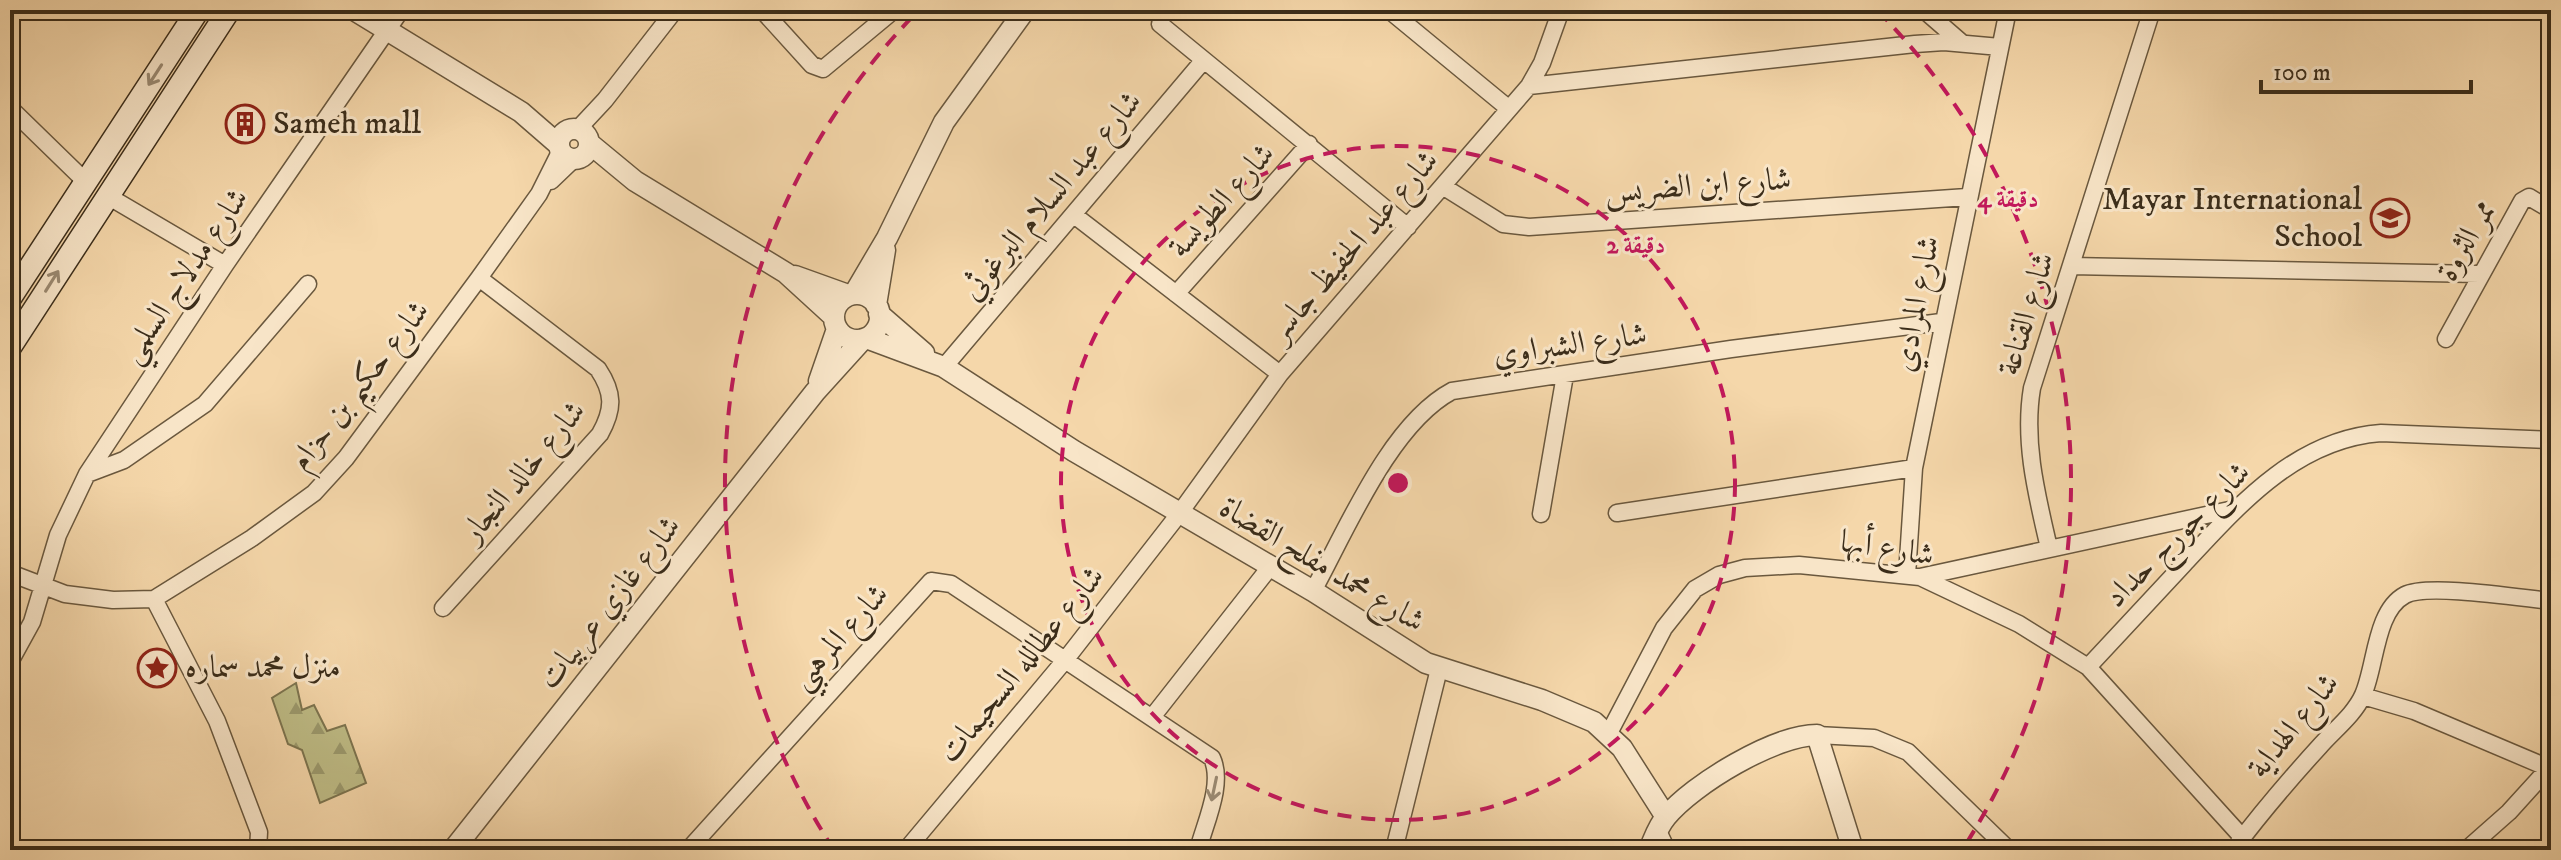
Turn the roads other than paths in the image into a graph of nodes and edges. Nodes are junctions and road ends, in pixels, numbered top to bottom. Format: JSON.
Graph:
{"nodes":[{"id":1,"x":18,"y":10,"type":"edge"},
{"id":2,"x":198,"y":10,"type":"edge"},
{"id":3,"x":229,"y":10,"type":"edge"},
{"id":4,"x":354,"y":10,"type":"edge"},
{"id":5,"x":401,"y":10,"type":"edge"},
{"id":6,"x":675,"y":10,"type":"edge"},
{"id":7,"x":762,"y":10,"type":"edge"},
{"id":8,"x":894,"y":10,"type":"edge"},
{"id":9,"x":1025,"y":10,"type":"edge"},
{"id":10,"x":1561,"y":10,"type":"edge"},
{"id":11,"x":1924,"y":10,"type":"edge"},
{"id":12,"x":2008,"y":10,"type":"edge"},
{"id":13,"x":2152,"y":10,"type":"edge"},
{"id":14,"x":1396,"y":12,"type":"edge"},
{"id":15,"x":10,"y":18,"type":"edge"},
{"id":16,"x":1160,"y":24,"type":"dead end"},
{"id":17,"x":386,"y":30,"type":"junction"},
{"id":18,"x":1962,"y":43,"type":"junction"},
{"id":19,"x":2000,"y":47,"type":"junction"},
{"id":20,"x":1203,"y":61,"type":"junction"},
{"id":21,"x":1529,"y":86,"type":"junction"},
{"id":22,"x":10,"y":108,"type":"edge"},
{"id":23,"x":1508,"y":108,"type":"junction"},
{"id":24,"x":574,"y":144,"type":"junction"},
{"id":25,"x":1309,"y":144,"type":"junction"},
{"id":26,"x":85,"y":181,"type":"junction"},
{"id":27,"x":1444,"y":187,"type":"junction"},
{"id":28,"x":106,"y":195,"type":"junction"},
{"id":29,"x":1967,"y":197,"type":"junction"},
{"id":30,"x":2551,"y":210,"type":"edge"},
{"id":31,"x":1074,"y":215,"type":"junction"},
{"id":32,"x":1408,"y":227,"type":"junction"},
{"id":33,"x":887,"y":238,"type":"junction"},
{"id":34,"x":225,"y":265,"type":"junction"},
{"id":35,"x":2071,"y":266,"type":"junction"},
{"id":36,"x":786,"y":273,"type":"junction"},
{"id":37,"x":2479,"y":274,"type":"junction"},
{"id":38,"x":479,"y":278,"type":"junction"},
{"id":39,"x":308,"y":284,"type":"dead end"},
{"id":40,"x":1176,"y":294,"type":"junction"},
{"id":41,"x":851,"y":295,"type":"junction"},
{"id":42,"x":10,"y":298,"type":"edge"},
{"id":43,"x":878,"y":310,"type":"junction"},
{"id":44,"x":1941,"y":322,"type":"junction"},
{"id":45,"x":835,"y":323,"type":"junction"},
{"id":46,"x":864,"y":338,"type":"junction"},
{"id":47,"x":2446,"y":339,"type":"dead end"},
{"id":48,"x":10,"y":347,"type":"edge"},
{"id":49,"x":938,"y":364,"type":"junction"},
{"id":50,"x":1280,"y":374,"type":"junction"},
{"id":51,"x":1565,"y":375,"type":"junction"},
{"id":52,"x":815,"y":392,"type":"junction"},
{"id":53,"x":2551,"y":440,"type":"edge"},
{"id":54,"x":1914,"y":468,"type":"junction"},
{"id":55,"x":87,"y":474,"type":"junction"},
{"id":56,"x":2234,"y":509,"type":"junction"},
{"id":57,"x":1617,"y":513,"type":"dead end"},
{"id":58,"x":1179,"y":514,"type":"junction"},
{"id":59,"x":1541,"y":514,"type":"dead end"},
{"id":60,"x":2049,"y":548,"type":"junction"},
{"id":61,"x":1270,"y":567,"type":"junction"},
{"id":62,"x":10,"y":573,"type":"edge"},
{"id":63,"x":1914,"y":576,"type":"junction"},
{"id":64,"x":42,"y":588,"type":"junction"},
{"id":65,"x":1313,"y":591,"type":"junction"},
{"id":66,"x":154,"y":599,"type":"junction"},
{"id":67,"x":2551,"y":601,"type":"edge"},
{"id":68,"x":443,"y":608,"type":"dead end"},
{"id":69,"x":1066,"y":659,"type":"junction"},
{"id":70,"x":10,"y":662,"type":"edge"},
{"id":71,"x":2088,"y":667,"type":"junction"},
{"id":72,"x":1439,"y":669,"type":"junction"},
{"id":73,"x":2363,"y":696,"type":"junction"},
{"id":74,"x":1153,"y":716,"type":"junction"},
{"id":75,"x":1609,"y":733,"type":"junction"},
{"id":76,"x":1817,"y":735,"type":"junction"},
{"id":77,"x":2550,"y":769,"type":"edge"},
{"id":78,"x":1657,"y":833,"type":"edge"},
{"id":79,"x":2238,"y":844,"type":"edge"},
{"id":80,"x":258,"y":850,"type":"edge"},
{"id":81,"x":453,"y":850,"type":"edge"},
{"id":82,"x":688,"y":850,"type":"edge"},
{"id":83,"x":906,"y":850,"type":"edge"},
{"id":84,"x":1198,"y":850,"type":"edge"},
{"id":85,"x":1394,"y":850,"type":"edge"},
{"id":86,"x":1667,"y":850,"type":"edge"},
{"id":87,"x":1853,"y":850,"type":"edge"},
{"id":88,"x":2009,"y":850,"type":"edge"},
{"id":89,"x":2466,"y":850,"type":"edge"}],
"edges":[{"from":1,"to":15,"type":"street"},
{"from":2,"to":26,"type":"main road","one_way":true},
{"from":3,"to":28,"type":"main road"},
{"from":4,"to":17,"type":"street"},
{"from":5,"to":17,"type":"street","name":"شارع مدلاج السلمي"},
{"from":6,"to":24,"type":"street","name":"شارع حكيم بن حزام"},
{"from":7,"to":8,"type":"street"},
{"from":9,"to":33,"type":"street"},
{"from":10,"to":21,"type":"street","name":"شارع عبد الحفيظ جاسر"},
{"from":11,"to":18,"type":"street"},
{"from":12,"to":19,"type":"street","name":"شارع المرادي"},
{"from":13,"to":35,"type":"street","name":"شارع القناعة"},
{"from":14,"to":23,"type":"street"},
{"from":16,"to":20,"type":"street"},
{"from":17,"to":24,"type":"street"},
{"from":17,"to":34,"type":"street","name":"شارع مدلاج السلمي"},
{"from":18,"to":19,"type":"street"},
{"from":18,"to":21,"type":"street"},
{"from":19,"to":29,"type":"street","name":"شارع المرادي"},
{"from":20,"to":25,"type":"street"},
{"from":20,"to":31,"type":"street","name":"شارع عبد السلام البرغوثي"},
{"from":21,"to":23,"type":"street","name":"شارع عبد الحفيظ جاسر"},
{"from":22,"to":26,"type":"street"},
{"from":23,"to":27,"type":"street","name":"شارع عبد الحفيظ جاسر"},
{"from":24,"to":36,"type":"street"},
{"from":24,"to":38,"type":"street","name":"شارع حكيم بن حزام"},
{"from":25,"to":32,"type":"street"},
{"from":25,"to":40,"type":"street","name":"شارع الطويسة"},
{"from":26,"to":42,"type":"main road"},
{"from":27,"to":29,"type":"street","name":"شارع ابن الضريس"},
{"from":27,"to":32,"type":"street","name":"شارع عبد الحفيظ جاسر"},
{"from":28,"to":34,"type":"street"},
{"from":48,"to":28,"type":"main road","one_way":true},
{"from":29,"to":44,"type":"street","name":"شارع المرادي"},
{"from":30,"to":37,"type":"street","name":"ممر الثروة"},
{"from":31,"to":40,"type":"street"},
{"from":31,"to":49,"type":"street","name":"شارع عبد السلام البرغوثي"},
{"from":32,"to":50,"type":"street","name":"شارع عبد الحفيظ جاسر"},
{"from":33,"to":41,"type":"street"},
{"from":33,"to":43,"type":"street"},
{"from":34,"to":55,"type":"street","name":"شارع مدلاج السلمي"},
{"from":35,"to":37,"type":"street"},
{"from":35,"to":60,"type":"street","name":"شارع القناعة"},
{"from":36,"to":41,"type":"street"},
{"from":36,"to":45,"type":"street"},
{"from":37,"to":47,"type":"street","name":"ممر الثروة"},
{"from":38,"to":66,"type":"street","name":"شارع حكيم بن حزام"},
{"from":38,"to":68,"type":"street","name":"شارع خالد النجار"},
{"from":39,"to":55,"type":"street"},
{"from":40,"to":50,"type":"street"},
{"from":41,"to":43,"type":"street"},
{"from":41,"to":45,"type":"street"},
{"from":43,"to":46,"type":"street"},
{"from":43,"to":49,"type":"street","name":"شارع محمد مفلح القضاة"},
{"from":44,"to":51,"type":"street","name":"شارع الشبراوي"},
{"from":44,"to":54,"type":"street","name":"شارع المرادي"},
{"from":45,"to":46,"type":"street"},
{"from":45,"to":52,"type":"street","name":"شارع غازي عربيات"},
{"from":46,"to":49,"type":"street","name":"شارع محمد مفلح القضاة"},
{"from":46,"to":52,"type":"street","name":"شارع غازي عربيات"},
{"from":49,"to":58,"type":"street","name":"شارع محمد مفلح القضاة"},
{"from":50,"to":58,"type":"street","name":"شارع عبد الحفيظ جاسر"},
{"from":51,"to":59,"type":"street"},
{"from":51,"to":65,"type":"street","name":"شارع الشبراوي"},
{"from":52,"to":81,"type":"street","name":"شارع غازي عربيات"},
{"from":53,"to":56,"type":"street","name":"شارع جورج حداد"},
{"from":54,"to":57,"type":"street"},
{"from":54,"to":63,"type":"street","name":"شارع المرادي"},
{"from":55,"to":64,"type":"street","name":"شارع مدلاج السلمي"},
{"from":56,"to":60,"type":"street"},
{"from":56,"to":71,"type":"street","name":"شارع جورج حداد"},
{"from":58,"to":61,"type":"street","name":"شارع محمد مفلح القضاة"},
{"from":58,"to":69,"type":"street","name":"شارع عطالله السحيمات"},
{"from":60,"to":63,"type":"street"},
{"from":61,"to":65,"type":"street","name":"شارع محمد مفلح القضاة"},
{"from":61,"to":74,"type":"street"},
{"from":62,"to":64,"type":"street"},
{"from":63,"to":71,"type":"street","name":"شارع أبها"},
{"from":63,"to":75,"type":"street","name":"شارع أبها"},
{"from":64,"to":66,"type":"street"},
{"from":64,"to":70,"type":"street","name":"شارع مدلاج السلمي"},
{"from":65,"to":72,"type":"street","name":"شارع محمد مفلح القضاة"},
{"from":66,"to":80,"type":"street"},
{"from":67,"to":73,"type":"street","name":"شارع الهداية"},
{"from":69,"to":74,"type":"street"},
{"from":69,"to":82,"type":"street","name":"شارع المرهبي"},
{"from":69,"to":83,"type":"street","name":"شارع عطالله السحيمات"},
{"from":71,"to":79,"type":"street","name":"شارع أبها"},
{"from":72,"to":75,"type":"street","name":"شارع محمد مفلح القضاة"},
{"from":72,"to":85,"type":"street"},
{"from":73,"to":77,"type":"street"},
{"from":73,"to":79,"type":"street","name":"شارع الهداية"},
{"from":74,"to":84,"type":"street","one_way":true},
{"from":75,"to":78,"type":"street","name":"شارع محمد مفلح القضاة"},
{"from":76,"to":78,"type":"street"},
{"from":76,"to":87,"type":"street"},
{"from":76,"to":88,"type":"street"},
{"from":77,"to":89,"type":"street"},
{"from":78,"to":86,"type":"street"}]}
